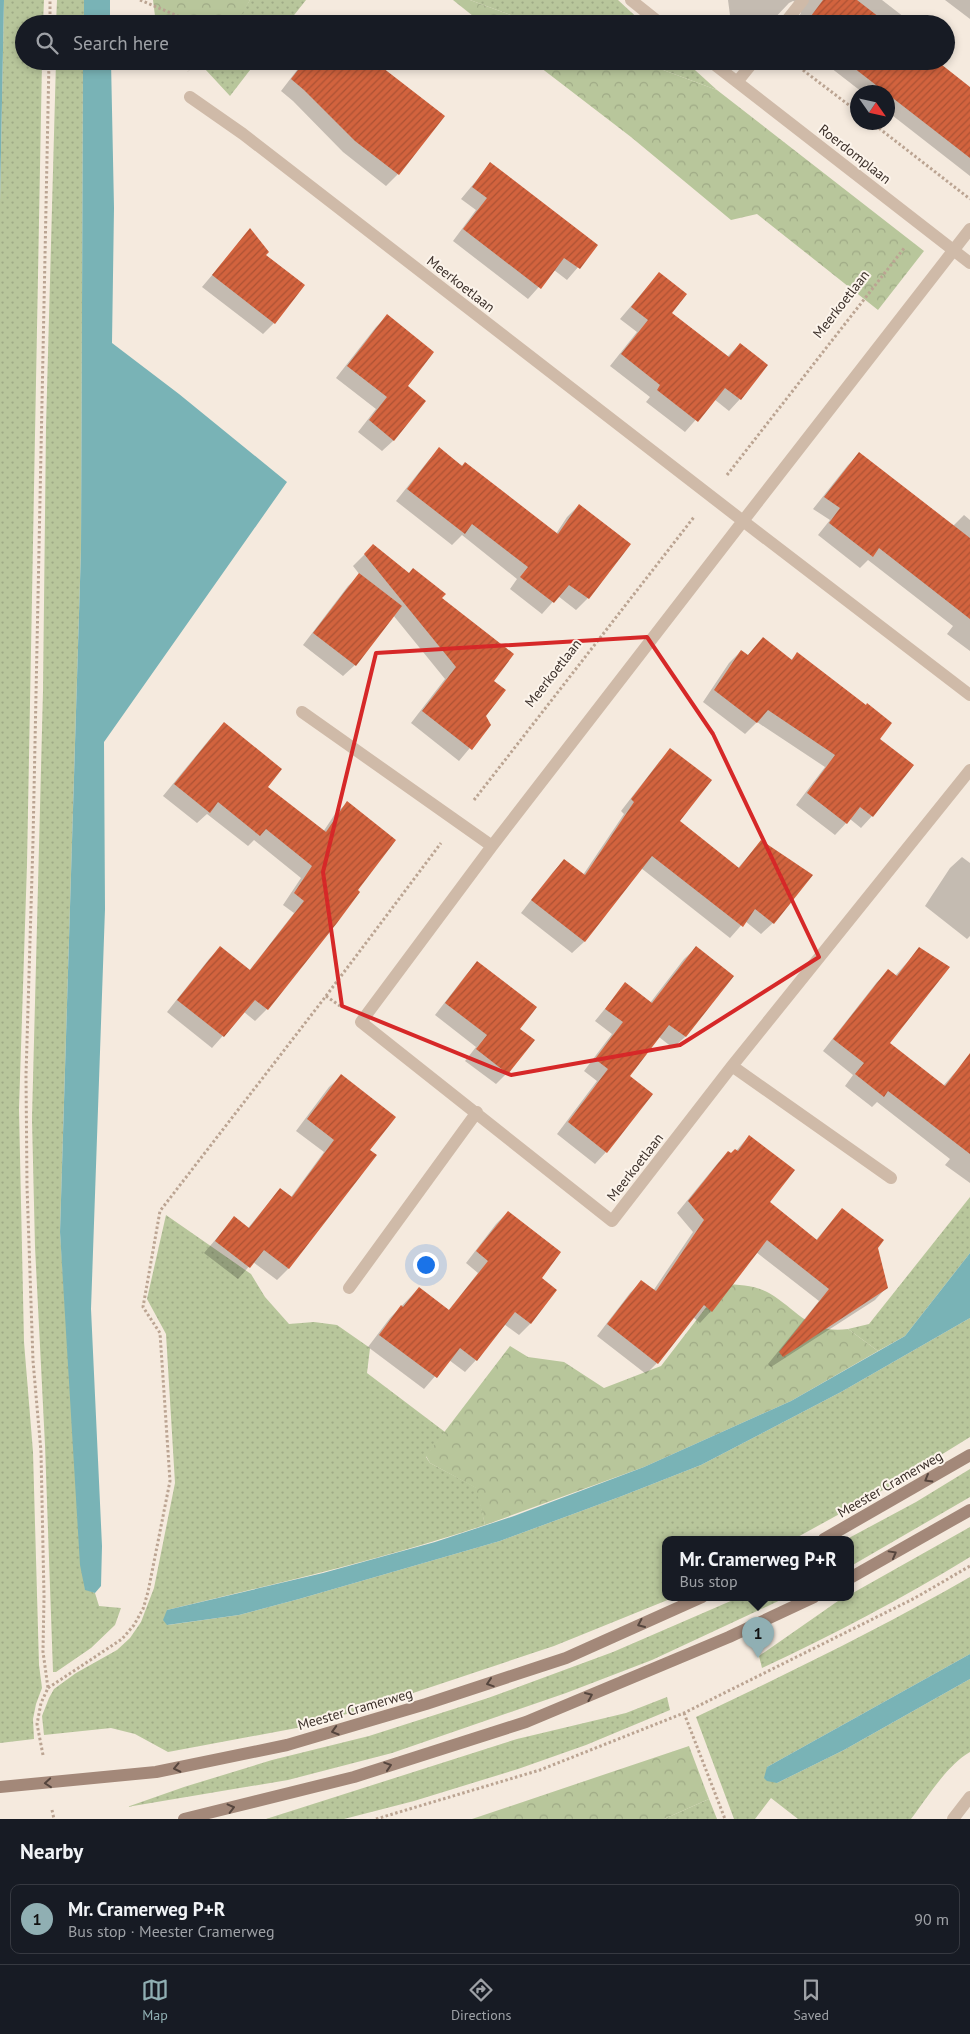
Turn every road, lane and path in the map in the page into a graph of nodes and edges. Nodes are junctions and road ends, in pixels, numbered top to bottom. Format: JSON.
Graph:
{"nodes":[{"id":1,"x":50,"y":0,"type":"edge"},
{"id":2,"x":140,"y":0,"type":"edge"},
{"id":3,"x":631,"y":0,"type":"edge"},
{"id":4,"x":803,"y":0,"type":"edge"},
{"id":5,"x":50,"y":15,"type":"edge"},
{"id":6,"x":176,"y":15,"type":"edge"},
{"id":7,"x":650,"y":15,"type":"edge"},
{"id":8,"x":791,"y":15,"type":"edge"},
{"id":9,"x":49,"y":70,"type":"edge"},
{"id":10,"x":722,"y":70,"type":"edge"},
{"id":11,"x":747,"y":70,"type":"edge"},
{"id":12,"x":803,"y":70,"type":"edge"},
{"id":13,"x":738,"y":82,"type":"junction"},
{"id":14,"x":190,"y":97,"type":"dead end"},
{"id":15,"x":850,"y":106,"type":"edge"},
{"id":16,"x":881,"y":130,"type":"edge"},
{"id":17,"x":970,"y":199,"type":"edge"},
{"id":18,"x":921,"y":225,"type":"junction"},
{"id":19,"x":970,"y":229,"type":"edge"},
{"id":20,"x":954,"y":251,"type":"junction"},
{"id":21,"x":970,"y":264,"type":"edge"},
{"id":22,"x":710,"y":496,"type":"junction"},
{"id":23,"x":743,"y":521,"type":"junction"},
{"id":24,"x":970,"y":695,"type":"edge"},
{"id":25,"x":302,"y":712,"type":"dead end"},
{"id":26,"x":970,"y":770,"type":"edge"},
{"id":27,"x":457,"y":822,"type":"junction"},
{"id":28,"x":492,"y":846,"type":"junction"},
{"id":29,"x":326,"y":996,"type":"junction"},
{"id":30,"x":361,"y":1022,"type":"junction"},
{"id":31,"x":732,"y":1066,"type":"junction"},
{"id":32,"x":477,"y":1112,"type":"junction"},
{"id":33,"x":891,"y":1178,"type":"dead end"},
{"id":34,"x":349,"y":1288,"type":"dead end"},
{"id":35,"x":970,"y":1455,"type":"edge"},
{"id":36,"x":970,"y":1510,"type":"edge"},
{"id":37,"x":829,"y":1536,"type":"edge"},
{"id":38,"x":970,"y":1566,"type":"edge"},
{"id":39,"x":854,"y":1576,"type":"edge"},
{"id":40,"x":693,"y":1601,"type":"edge"},
{"id":41,"x":806,"y":1601,"type":"edge"},
{"id":42,"x":48,"y":1688,"type":"junction"},
{"id":43,"x":684,"y":1713,"type":"junction"},
{"id":44,"x":44,"y":1762,"type":"dead end"},
{"id":45,"x":0,"y":1787,"type":"edge"},
{"id":46,"x":970,"y":1798,"type":"edge"},
{"id":47,"x":52,"y":1810,"type":"dead end"},
{"id":48,"x":54,"y":1819,"type":"edge"},
{"id":49,"x":184,"y":1819,"type":"edge"},
{"id":50,"x":376,"y":1819,"type":"edge"},
{"id":51,"x":725,"y":1819,"type":"edge"},
{"id":52,"x":953,"y":1819,"type":"edge"}],
"edges":[{"from":1,"to":5,"type":"path"},
{"from":2,"to":6,"type":"path"},
{"from":3,"to":7,"type":"street"},
{"from":4,"to":8,"type":"street"},
{"from":9,"to":42,"type":"path"},
{"from":10,"to":13,"type":"street","name":"Roerdomplaan"},
{"from":11,"to":13,"type":"street"},
{"from":12,"to":15,"type":"path"},
{"from":13,"to":18,"type":"street","name":"Roerdomplaan"},
{"from":14,"to":22,"type":"street","name":"Meerkoetlaan"},
{"from":16,"to":17,"type":"path"},
{"from":18,"to":20,"type":"street","name":"Roerdomplaan"},
{"from":18,"to":22,"type":"path","name":"Meerkoetlaan"},
{"from":19,"to":20,"type":"street"},
{"from":20,"to":21,"type":"street","name":"Roerdomplaan"},
{"from":20,"to":23,"type":"street"},
{"from":22,"to":23,"type":"street","name":"Meerkoetlaan"},
{"from":22,"to":27,"type":"path","name":"Meerkoetlaan"},
{"from":23,"to":24,"type":"street","name":"Meerkoetlaan"},
{"from":23,"to":28,"type":"street"},
{"from":25,"to":27,"type":"street"},
{"from":26,"to":31,"type":"street","name":"Meerkoetlaan"},
{"from":27,"to":28,"type":"street"},
{"from":27,"to":29,"type":"path","name":"Meerkoetlaan"},
{"from":28,"to":30,"type":"street"},
{"from":29,"to":30,"type":"path"},
{"from":29,"to":42,"type":"path","name":"Meerkoetlaan"},
{"from":30,"to":32,"type":"street","name":"Meerkoetlaan"},
{"from":31,"to":32,"type":"street","name":"Meerkoetlaan"},
{"from":31,"to":33,"type":"street"},
{"from":32,"to":34,"type":"street"},
{"from":35,"to":37,"type":"main road","name":"Meester Cramerweg","one_way":true},
{"from":39,"to":36,"type":"main road","one_way":true},
{"from":38,"to":43,"type":"path"},
{"from":40,"to":45,"type":"main road","name":"Meester Cramerweg","one_way":true},
{"from":49,"to":41,"type":"main road","one_way":true},
{"from":42,"to":44,"type":"path"},
{"from":43,"to":50,"type":"path"},
{"from":43,"to":51,"type":"path"},
{"from":46,"to":52,"type":"street"},
{"from":47,"to":48,"type":"path"}]}
